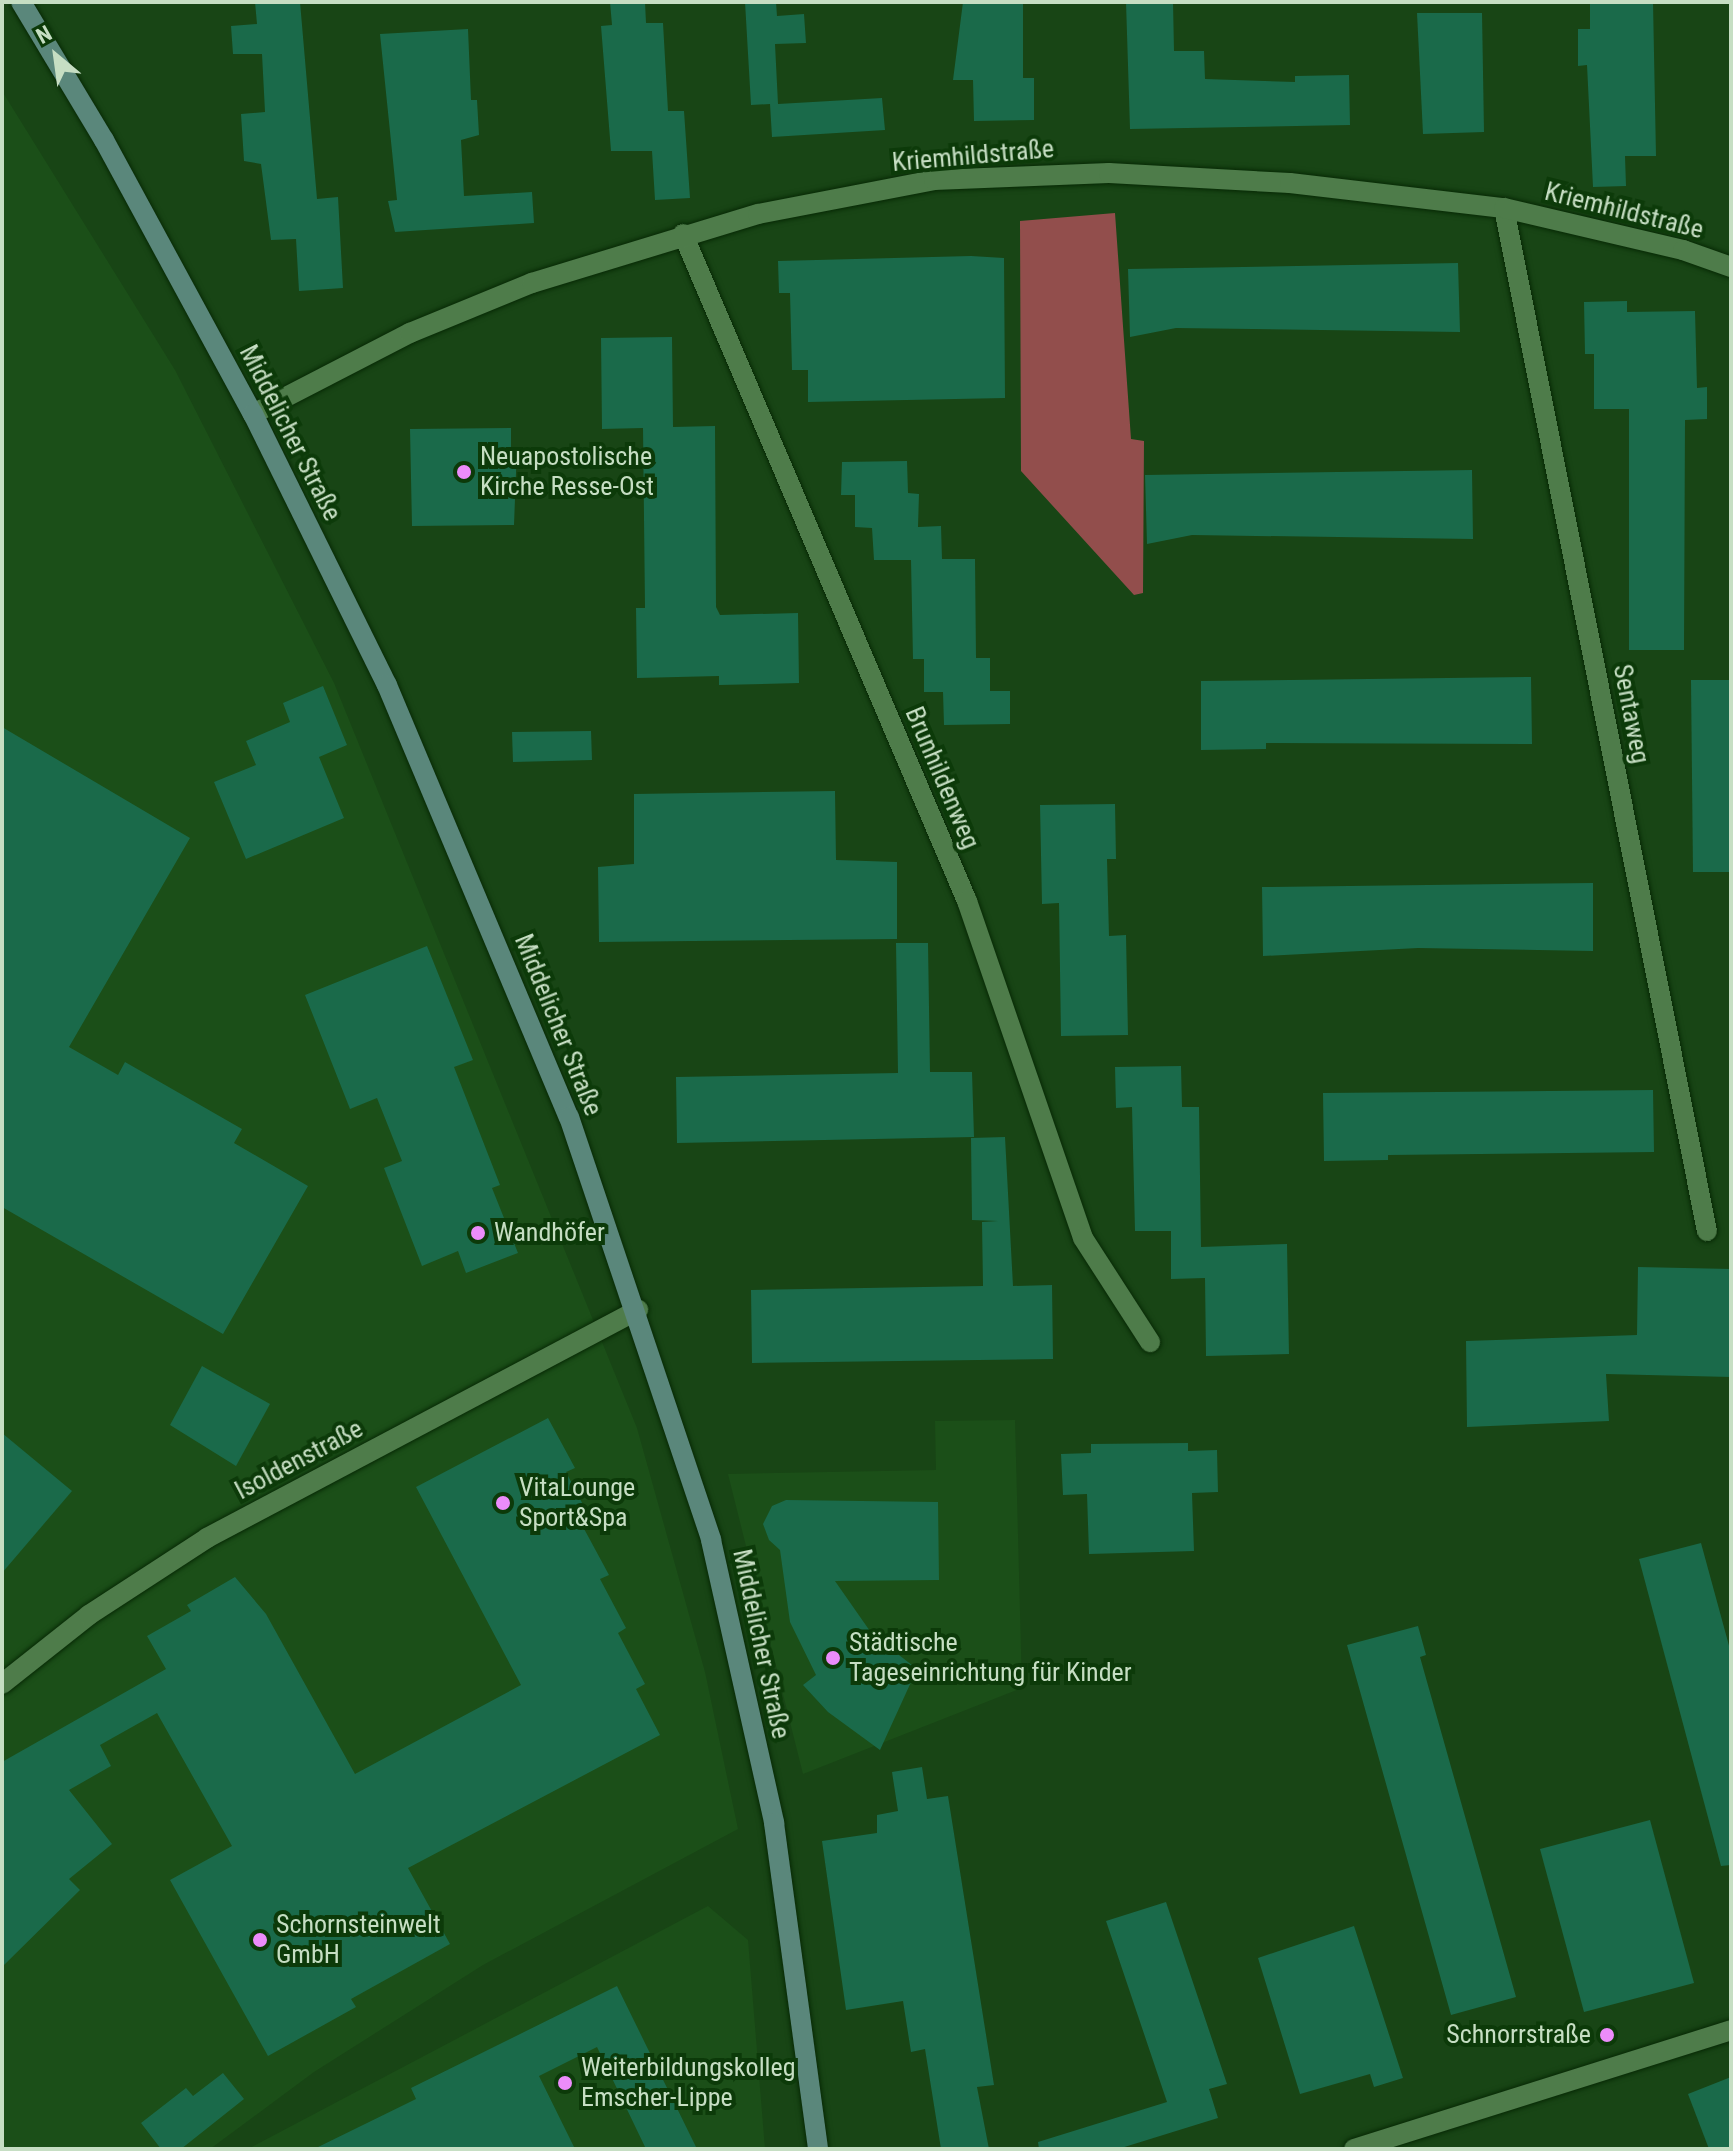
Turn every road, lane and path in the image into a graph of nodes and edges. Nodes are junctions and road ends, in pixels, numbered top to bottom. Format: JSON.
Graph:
{"nodes":[{"id":1,"x":21,"y":2,"type":"edge"},
{"id":2,"x":1504,"y":208,"type":"junction"},
{"id":3,"x":683,"y":234,"type":"junction"},
{"id":4,"x":1731,"y":267,"type":"edge"},
{"id":5,"x":253,"y":414,"type":"junction"},
{"id":6,"x":1707,"y":1231,"type":"dead end"},
{"id":7,"x":638,"y":1310,"type":"junction"},
{"id":8,"x":1150,"y":1342,"type":"dead end"},
{"id":9,"x":2,"y":1684,"type":"edge"},
{"id":10,"x":1731,"y":2030,"type":"edge"},
{"id":11,"x":1406,"y":2140,"type":"edge"},
{"id":12,"x":818,"y":2149,"type":"edge"},
{"id":13,"x":1354,"y":2149,"type":"edge"}],
"edges":[{"from":1,"to":5,"type":"street","name":"Middelicher Straße"},
{"from":2,"to":3,"type":"street","name":"Kriemhildstraße"},
{"from":2,"to":4,"type":"street","name":"Kriemhildstraße"},
{"from":2,"to":6,"type":"street","name":"Sentaweg"},
{"from":3,"to":5,"type":"street","name":"Kriemhildstraße"},
{"from":3,"to":8,"type":"street","name":"Brunhildenweg"},
{"from":5,"to":7,"type":"street","name":"Middelicher Straße"},
{"from":7,"to":9,"type":"street","name":"Isoldenstraße"},
{"from":7,"to":12,"type":"street","name":"Middelicher Straße"},
{"from":10,"to":11,"type":"street"},
{"from":11,"to":13,"type":"street"}]}
